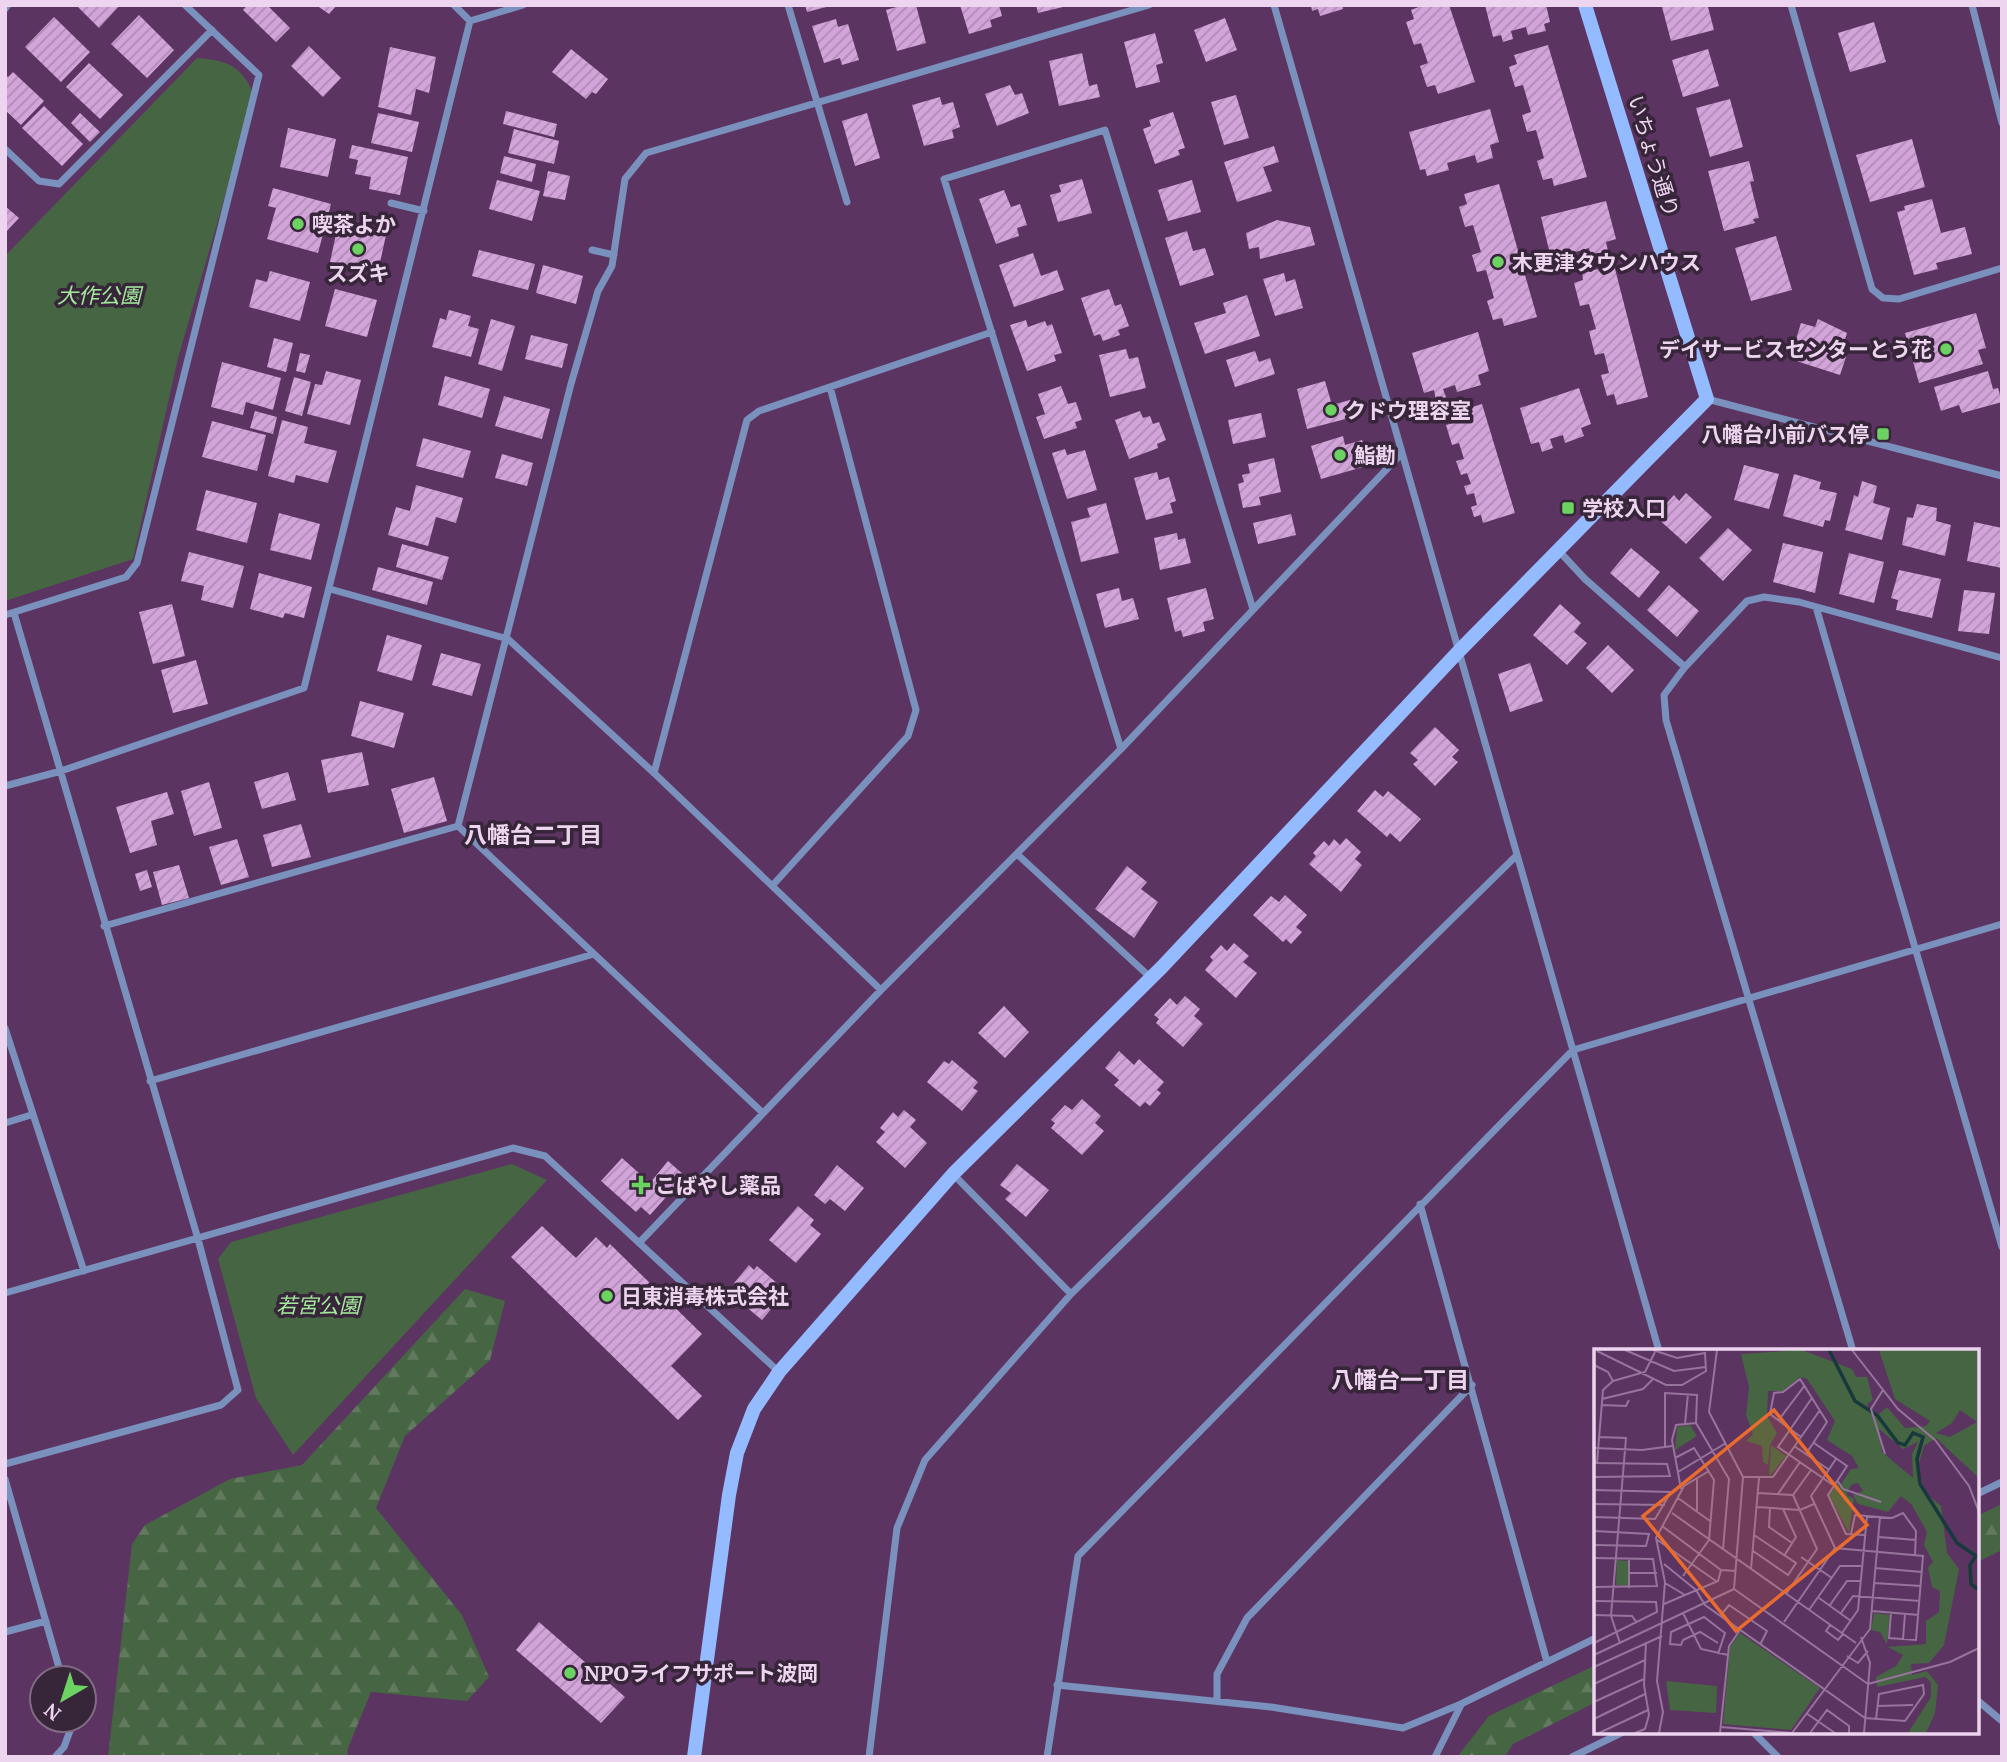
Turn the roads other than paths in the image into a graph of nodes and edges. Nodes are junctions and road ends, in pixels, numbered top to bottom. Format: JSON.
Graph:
{"nodes":[{"id":1,"x":185,"y":5,"type":"edge"},
{"id":2,"x":454,"y":5,"type":"edge"},
{"id":3,"x":523,"y":5,"type":"edge"},
{"id":4,"x":788,"y":5,"type":"edge"},
{"id":5,"x":1149,"y":5,"type":"edge"},
{"id":6,"x":1274,"y":5,"type":"edge"},
{"id":7,"x":1585,"y":5,"type":"edge"},
{"id":8,"x":1791,"y":5,"type":"edge"},
{"id":9,"x":1972,"y":5,"type":"edge"},
{"id":10,"x":470,"y":21,"type":"junction"},
{"id":11,"x":212,"y":30,"type":"junction"},
{"id":12,"x":817,"y":100,"type":"junction"},
{"id":13,"x":2002,"y":124,"type":"edge"},
{"id":14,"x":5,"y":149,"type":"edge"},
{"id":15,"x":847,"y":202,"type":"dead end"},
{"id":16,"x":391,"y":203,"type":"dead end"},
{"id":17,"x":424,"y":211,"type":"junction"},
{"id":18,"x":592,"y":250,"type":"dead end"},
{"id":19,"x":614,"y":255,"type":"junction"},
{"id":20,"x":2002,"y":268,"type":"edge"},
{"id":21,"x":992,"y":332,"type":"junction"},
{"id":22,"x":830,"y":387,"type":"junction"},
{"id":23,"x":1706,"y":399,"type":"junction"},
{"id":24,"x":1402,"y":453,"type":"junction"},
{"id":25,"x":2002,"y":476,"type":"edge"},
{"id":26,"x":1558,"y":550,"type":"junction"},
{"id":27,"x":330,"y":589,"type":"junction"},
{"id":28,"x":1816,"y":607,"type":"junction"},
{"id":29,"x":1253,"y":609,"type":"junction"},
{"id":30,"x":14,"y":613,"type":"junction"},
{"id":31,"x":5,"y":615,"type":"edge"},
{"id":32,"x":508,"y":639,"type":"junction"},
{"id":33,"x":1459,"y":651,"type":"junction"},
{"id":34,"x":2002,"y":658,"type":"edge"},
{"id":35,"x":1685,"y":667,"type":"junction"},
{"id":36,"x":1121,"y":749,"type":"junction"},
{"id":37,"x":61,"y":771,"type":"junction"},
{"id":38,"x":654,"y":773,"type":"junction"},
{"id":39,"x":5,"y":786,"type":"edge"},
{"id":40,"x":458,"y":826,"type":"junction"},
{"id":41,"x":1017,"y":854,"type":"junction"},
{"id":42,"x":1517,"y":855,"type":"junction"},
{"id":43,"x":772,"y":886,"type":"junction"},
{"id":44,"x":2002,"y":924,"type":"edge"},
{"id":45,"x":104,"y":926,"type":"junction"},
{"id":46,"x":1915,"y":949,"type":"junction"},
{"id":47,"x":594,"y":954,"type":"junction"},
{"id":48,"x":1151,"y":978,"type":"junction"},
{"id":49,"x":881,"y":990,"type":"junction"},
{"id":50,"x":1750,"y":998,"type":"junction"},
{"id":51,"x":5,"y":1028,"type":"edge"},
{"id":52,"x":1573,"y":1050,"type":"junction"},
{"id":53,"x":150,"y":1081,"type":"junction"},
{"id":54,"x":763,"y":1113,"type":"junction"},
{"id":55,"x":31,"y":1115,"type":"junction"},
{"id":56,"x":5,"y":1123,"type":"edge"},
{"id":57,"x":953,"y":1174,"type":"junction"},
{"id":58,"x":1420,"y":1203,"type":"junction"},
{"id":59,"x":198,"y":1240,"type":"junction"},
{"id":60,"x":639,"y":1243,"type":"junction"},
{"id":61,"x":2002,"y":1247,"type":"edge"},
{"id":62,"x":84,"y":1270,"type":"junction"},
{"id":63,"x":5,"y":1293,"type":"edge"},
{"id":64,"x":1071,"y":1294,"type":"junction"},
{"id":65,"x":1658,"y":1349,"type":"edge"},
{"id":66,"x":1852,"y":1349,"type":"edge"},
{"id":67,"x":779,"y":1372,"type":"junction"},
{"id":68,"x":1472,"y":1385,"type":"junction"},
{"id":69,"x":5,"y":1464,"type":"edge"},
{"id":70,"x":5,"y":1479,"type":"edge"},
{"id":71,"x":2002,"y":1482,"type":"edge"},
{"id":72,"x":1979,"y":1493,"type":"edge"},
{"id":73,"x":46,"y":1621,"type":"junction"},
{"id":74,"x":5,"y":1632,"type":"edge"},
{"id":75,"x":1594,"y":1639,"type":"edge"},
{"id":76,"x":1546,"y":1662,"type":"junction"},
{"id":77,"x":58,"y":1664,"type":"edge"},
{"id":78,"x":1057,"y":1685,"type":"junction"},
{"id":79,"x":1217,"y":1702,"type":"junction"},
{"id":80,"x":1979,"y":1702,"type":"edge"},
{"id":81,"x":1461,"y":1704,"type":"junction"},
{"id":82,"x":2002,"y":1721,"type":"edge"},
{"id":83,"x":69,"y":1734,"type":"edge"},
{"id":84,"x":1619,"y":1734,"type":"edge"},
{"id":85,"x":1755,"y":1734,"type":"edge"},
{"id":86,"x":55,"y":1757,"type":"edge"},
{"id":87,"x":694,"y":1757,"type":"edge"},
{"id":88,"x":869,"y":1757,"type":"edge"},
{"id":89,"x":1048,"y":1757,"type":"edge"},
{"id":90,"x":1435,"y":1757,"type":"edge"},
{"id":91,"x":1572,"y":1757,"type":"edge"},
{"id":92,"x":1778,"y":1757,"type":"edge"}],
"edges":[{"from":1,"to":11,"type":"street"},
{"from":2,"to":10,"type":"street"},
{"from":3,"to":10,"type":"street"},
{"from":4,"to":12,"type":"street"},
{"from":5,"to":12,"type":"street"},
{"from":6,"to":24,"type":"street"},
{"from":7,"to":23,"type":"street","name":"いちょう通り"},
{"from":8,"to":20,"type":"street"},
{"from":9,"to":13,"type":"street"},
{"from":10,"to":17,"type":"street"},
{"from":11,"to":14,"type":"street"},
{"from":11,"to":30,"type":"street"},
{"from":12,"to":15,"type":"street"},
{"from":12,"to":19,"type":"street"},
{"from":16,"to":17,"type":"street"},
{"from":17,"to":27,"type":"street"},
{"from":18,"to":19,"type":"street"},
{"from":19,"to":32,"type":"street"},
{"from":21,"to":22,"type":"street"},
{"from":21,"to":29,"type":"street"},
{"from":21,"to":36,"type":"street"},
{"from":22,"to":38,"type":"street"},
{"from":22,"to":43,"type":"street"},
{"from":23,"to":25,"type":"street"},
{"from":23,"to":26,"type":"street"},
{"from":24,"to":29,"type":"street"},
{"from":24,"to":33,"type":"street"},
{"from":26,"to":33,"type":"street"},
{"from":26,"to":35,"type":"street"},
{"from":27,"to":32,"type":"street"},
{"from":27,"to":37,"type":"street"},
{"from":28,"to":34,"type":"street"},
{"from":28,"to":35,"type":"street"},
{"from":28,"to":46,"type":"street"},
{"from":29,"to":36,"type":"street"},
{"from":30,"to":31,"type":"street"},
{"from":30,"to":37,"type":"street"},
{"from":32,"to":38,"type":"street"},
{"from":32,"to":40,"type":"street"},
{"from":33,"to":42,"type":"street"},
{"from":33,"to":48,"type":"street"},
{"from":35,"to":50,"type":"street"},
{"from":36,"to":41,"type":"street"},
{"from":37,"to":39,"type":"street"},
{"from":37,"to":45,"type":"street"},
{"from":38,"to":43,"type":"street"},
{"from":40,"to":45,"type":"street"},
{"from":40,"to":47,"type":"street"},
{"from":41,"to":48,"type":"street"},
{"from":41,"to":49,"type":"street"},
{"from":42,"to":52,"type":"street"},
{"from":42,"to":64,"type":"street"},
{"from":43,"to":49,"type":"street"},
{"from":44,"to":46,"type":"street"},
{"from":45,"to":53,"type":"street"},
{"from":46,"to":50,"type":"street"},
{"from":46,"to":61,"type":"street"},
{"from":47,"to":53,"type":"street"},
{"from":47,"to":54,"type":"street"},
{"from":48,"to":57,"type":"street"},
{"from":49,"to":54,"type":"street"},
{"from":50,"to":52,"type":"street"},
{"from":50,"to":66,"type":"street"},
{"from":51,"to":55,"type":"street"},
{"from":52,"to":58,"type":"street"},
{"from":52,"to":65,"type":"street"},
{"from":53,"to":59,"type":"street"},
{"from":54,"to":60,"type":"street"},
{"from":55,"to":56,"type":"street"},
{"from":55,"to":62,"type":"street"},
{"from":57,"to":64,"type":"street"},
{"from":57,"to":67,"type":"street"},
{"from":58,"to":68,"type":"street"},
{"from":58,"to":78,"type":"street"},
{"from":59,"to":60,"type":"street"},
{"from":59,"to":62,"type":"street"},
{"from":59,"to":69,"type":"street"},
{"from":60,"to":67,"type":"street"},
{"from":62,"to":63,"type":"street"},
{"from":64,"to":88,"type":"street"},
{"from":67,"to":87,"type":"street"},
{"from":68,"to":76,"type":"street"},
{"from":68,"to":79,"type":"street"},
{"from":70,"to":73,"type":"street"},
{"from":71,"to":72,"type":"street"},
{"from":73,"to":74,"type":"street"},
{"from":73,"to":77,"type":"street"},
{"from":75,"to":76,"type":"street"},
{"from":76,"to":81,"type":"street"},
{"from":78,"to":79,"type":"street"},
{"from":78,"to":89,"type":"street"},
{"from":79,"to":81,"type":"street"},
{"from":80,"to":82,"type":"street"},
{"from":81,"to":90,"type":"street"},
{"from":83,"to":86,"type":"street"},
{"from":84,"to":91,"type":"street"},
{"from":85,"to":92,"type":"street"}]}
